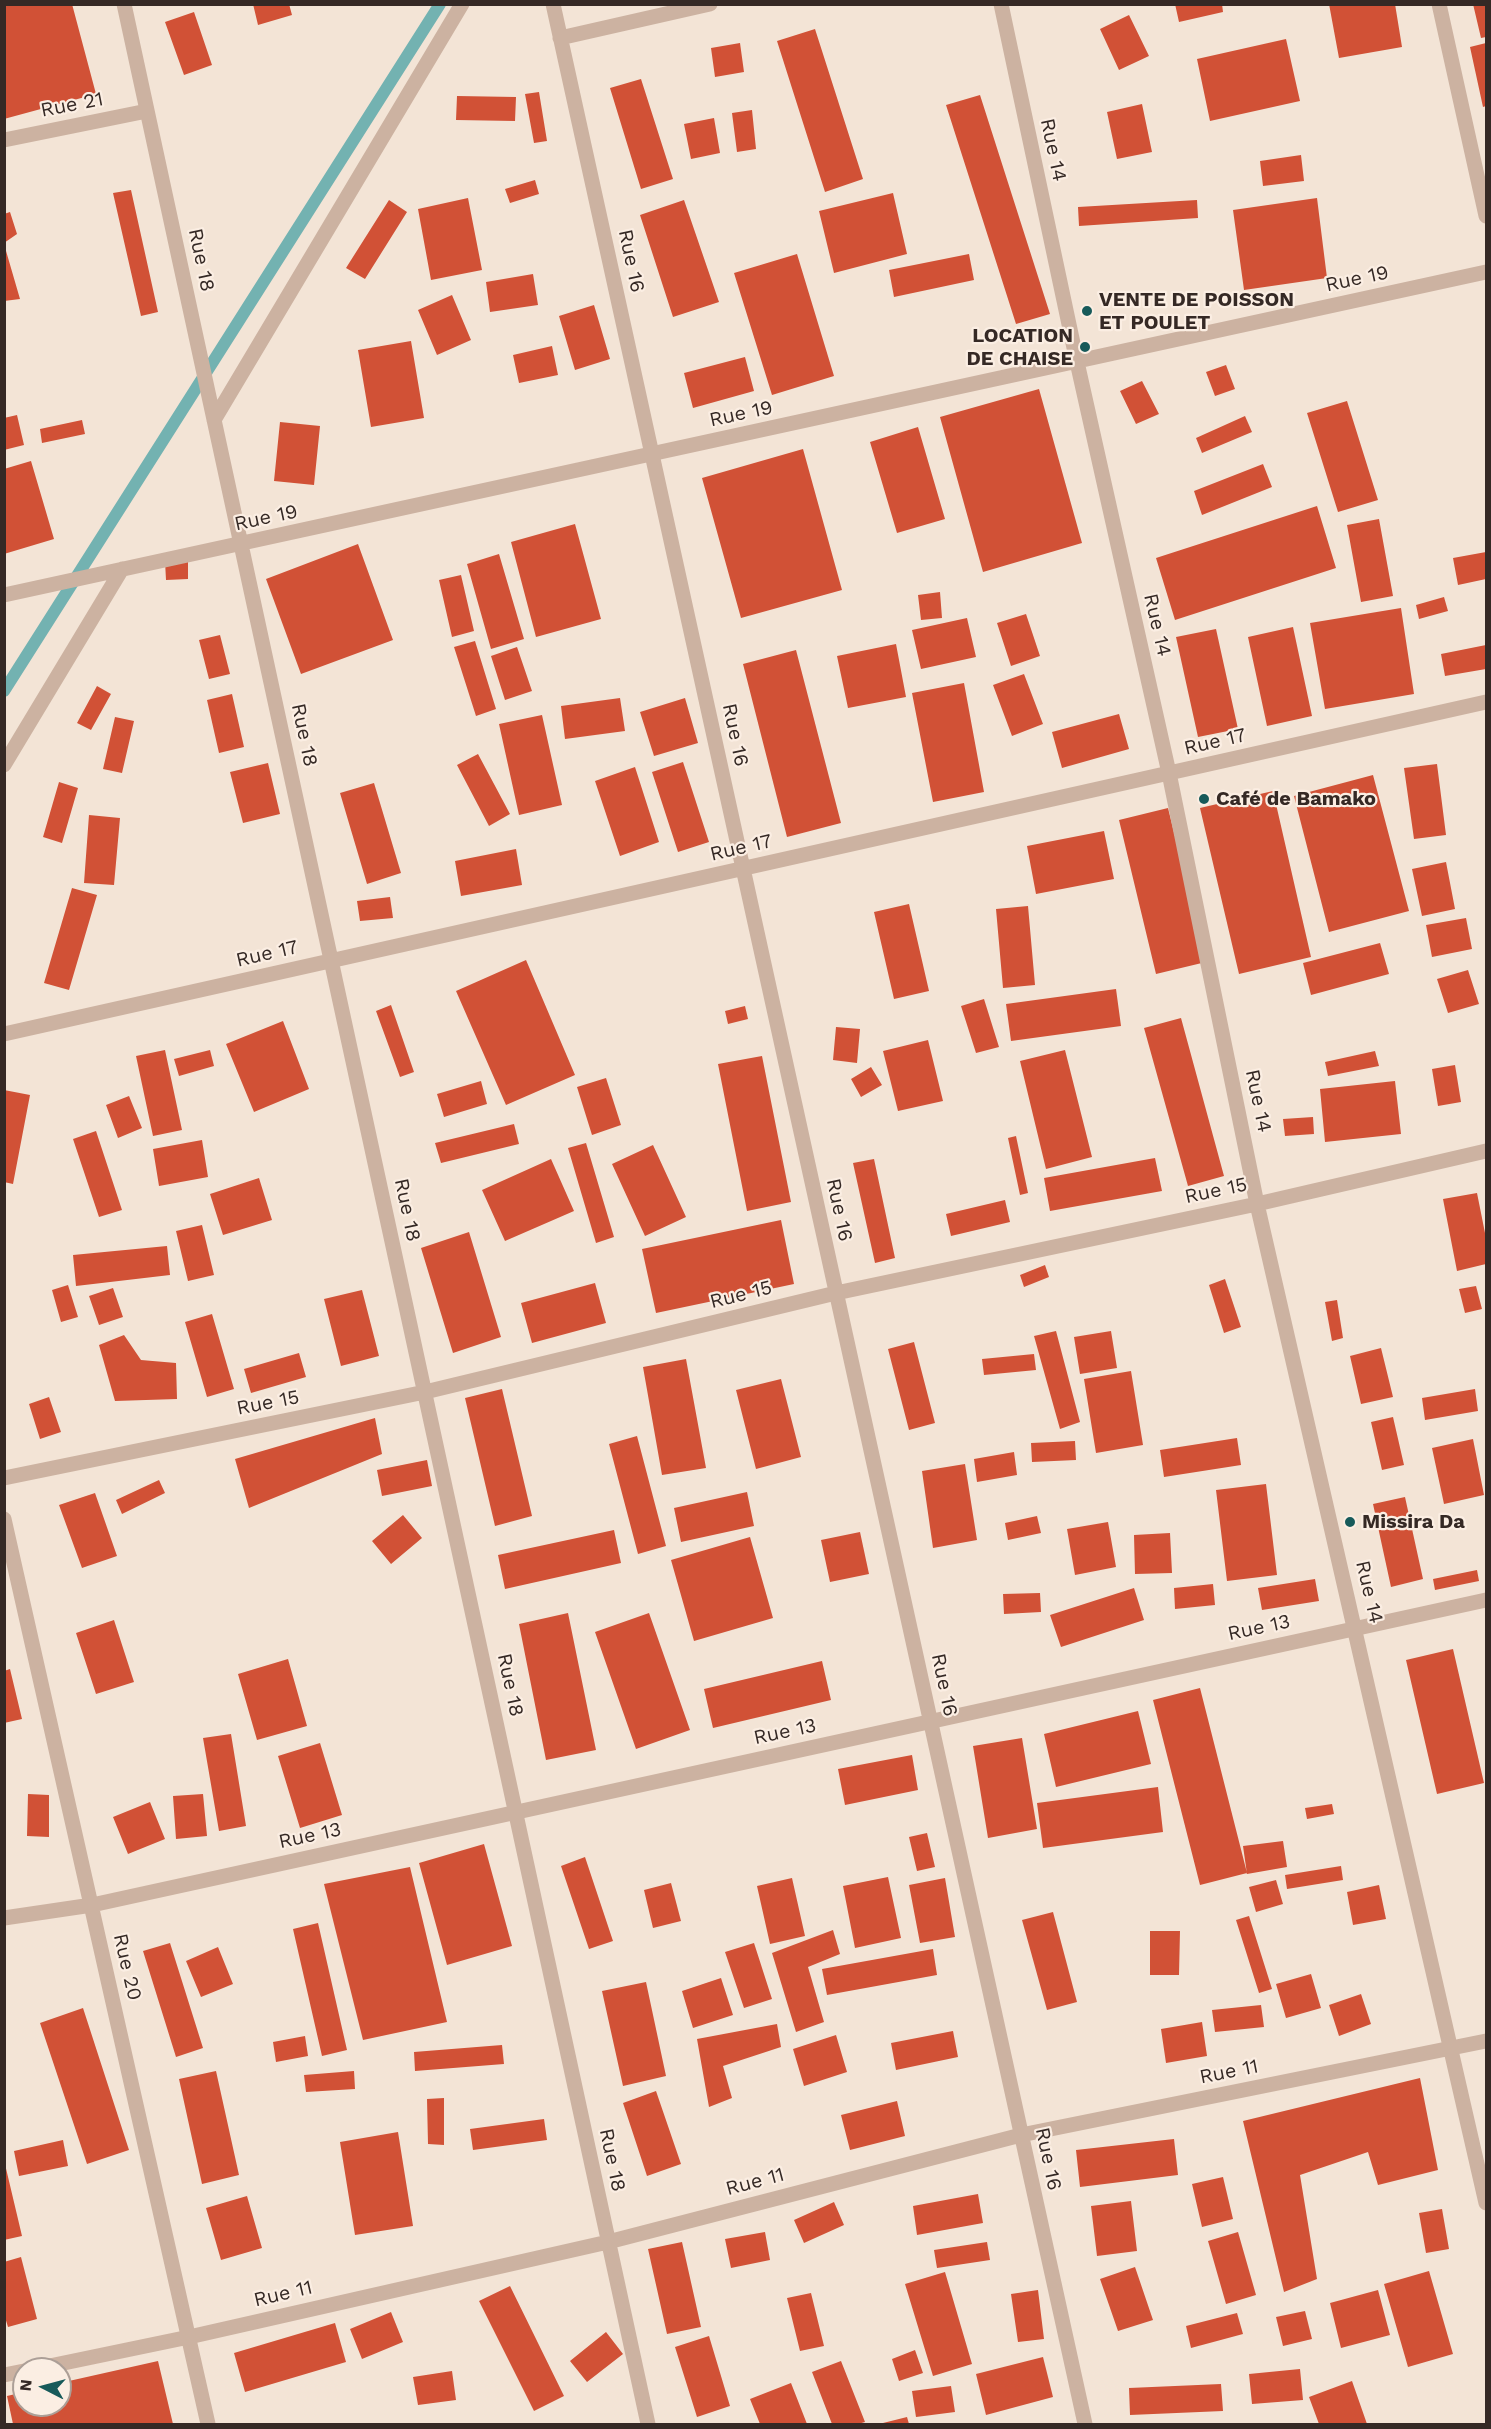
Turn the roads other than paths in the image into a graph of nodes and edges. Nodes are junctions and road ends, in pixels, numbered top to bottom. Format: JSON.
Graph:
{"nodes":[{"id":1,"x":124,"y":4,"type":"edge"},
{"id":2,"x":462,"y":4,"type":"edge"},
{"id":3,"x":553,"y":4,"type":"edge"},
{"id":4,"x":710,"y":4,"type":"edge"},
{"id":5,"x":1001,"y":4,"type":"edge"},
{"id":6,"x":1439,"y":4,"type":"edge"},
{"id":7,"x":560,"y":38,"type":"junction"},
{"id":8,"x":147,"y":111,"type":"junction"},
{"id":9,"x":4,"y":140,"type":"edge"},
{"id":10,"x":1486,"y":216,"type":"edge"},
{"id":11,"x":1486,"y":272,"type":"edge"},
{"id":12,"x":1077,"y":362,"type":"junction"},
{"id":13,"x":214,"y":420,"type":"junction"},
{"id":14,"x":652,"y":455,"type":"junction"},
{"id":15,"x":242,"y":545,"type":"junction"},
{"id":16,"x":122,"y":569,"type":"junction"},
{"id":17,"x":12,"y":594,"type":"edge"},
{"id":18,"x":1486,"y":702,"type":"edge"},
{"id":19,"x":4,"y":765,"type":"edge"},
{"id":20,"x":1169,"y":773,"type":"junction"},
{"id":21,"x":743,"y":869,"type":"junction"},
{"id":22,"x":331,"y":961,"type":"junction"},
{"id":23,"x":4,"y":1034,"type":"edge"},
{"id":24,"x":1486,"y":1151,"type":"edge"},
{"id":25,"x":1257,"y":1204,"type":"junction"},
{"id":26,"x":836,"y":1293,"type":"junction"},
{"id":27,"x":424,"y":1392,"type":"junction"},
{"id":28,"x":4,"y":1478,"type":"edge"},
{"id":29,"x":4,"y":1519,"type":"edge"},
{"id":30,"x":1486,"y":1600,"type":"edge"},
{"id":31,"x":1356,"y":1628,"type":"junction"},
{"id":32,"x":930,"y":1722,"type":"junction"},
{"id":33,"x":516,"y":1812,"type":"junction"},
{"id":34,"x":92,"y":1905,"type":"junction"},
{"id":35,"x":4,"y":1918,"type":"edge"},
{"id":36,"x":1486,"y":2041,"type":"edge"},
{"id":37,"x":1452,"y":2049,"type":"junction"},
{"id":38,"x":1021,"y":2135,"type":"junction"},
{"id":39,"x":1486,"y":2203,"type":"edge"},
{"id":40,"x":608,"y":2242,"type":"junction"},
{"id":41,"x":189,"y":2337,"type":"junction"},
{"id":42,"x":72,"y":2361,"type":"edge"},
{"id":43,"x":208,"y":2424,"type":"edge"},
{"id":44,"x":648,"y":2424,"type":"edge"},
{"id":45,"x":1084,"y":2424,"type":"edge"}],
"edges":[{"from":1,"to":8,"type":"street","name":"Rue 18"},
{"from":2,"to":13,"type":"street"},
{"from":3,"to":7,"type":"street","name":"Rue 16"},
{"from":4,"to":7,"type":"street"},
{"from":5,"to":12,"type":"street","name":"Rue 14"},
{"from":6,"to":10,"type":"street"},
{"from":7,"to":14,"type":"street","name":"Rue 16"},
{"from":8,"to":9,"type":"street","name":"Rue 21"},
{"from":8,"to":13,"type":"street","name":"Rue 18"},
{"from":11,"to":12,"type":"street","name":"Rue 19"},
{"from":12,"to":14,"type":"street","name":"Rue 19"},
{"from":12,"to":20,"type":"street","name":"Rue 14"},
{"from":13,"to":15,"type":"street","name":"Rue 18"},
{"from":14,"to":15,"type":"street","name":"Rue 19"},
{"from":14,"to":21,"type":"street","name":"Rue 16"},
{"from":15,"to":16,"type":"street","name":"Rue 19"},
{"from":15,"to":22,"type":"street","name":"Rue 18"},
{"from":16,"to":17,"type":"street","name":"Rue 19"},
{"from":16,"to":19,"type":"street"},
{"from":18,"to":20,"type":"street","name":"Rue 17"},
{"from":20,"to":21,"type":"street","name":"Rue 17"},
{"from":20,"to":25,"type":"street","name":"Rue 14"},
{"from":21,"to":22,"type":"street","name":"Rue 17"},
{"from":21,"to":26,"type":"street","name":"Rue 16"},
{"from":22,"to":23,"type":"street","name":"Rue 17"},
{"from":22,"to":27,"type":"street","name":"Rue 18"},
{"from":24,"to":25,"type":"street","name":"Rue 15"},
{"from":25,"to":26,"type":"street","name":"Rue 15"},
{"from":25,"to":31,"type":"street","name":"Rue 14"},
{"from":26,"to":27,"type":"street","name":"Rue 15"},
{"from":26,"to":32,"type":"street","name":"Rue 16"},
{"from":27,"to":28,"type":"street","name":"Rue 15"},
{"from":27,"to":33,"type":"street","name":"Rue 18"},
{"from":29,"to":34,"type":"street","name":"Rue 20"},
{"from":30,"to":31,"type":"street","name":"Rue 13"},
{"from":31,"to":32,"type":"street","name":"Rue 13"},
{"from":31,"to":37,"type":"street","name":"Rue 14"},
{"from":32,"to":33,"type":"street","name":"Rue 13"},
{"from":32,"to":38,"type":"street","name":"Rue 16"},
{"from":33,"to":34,"type":"street","name":"Rue 13"},
{"from":33,"to":40,"type":"street","name":"Rue 18"},
{"from":34,"to":35,"type":"street","name":"Rue 13"},
{"from":34,"to":41,"type":"street","name":"Rue 20"},
{"from":36,"to":37,"type":"street","name":"Rue 11"},
{"from":37,"to":38,"type":"street","name":"Rue 11"},
{"from":37,"to":39,"type":"street","name":"Rue 14"},
{"from":38,"to":40,"type":"street","name":"Rue 11"},
{"from":38,"to":45,"type":"street","name":"Rue 16"},
{"from":40,"to":41,"type":"street","name":"Rue 11"},
{"from":40,"to":44,"type":"street","name":"Rue 18"},
{"from":41,"to":42,"type":"street","name":"Rue 11"},
{"from":41,"to":43,"type":"street","name":"Rue 20"}]}
